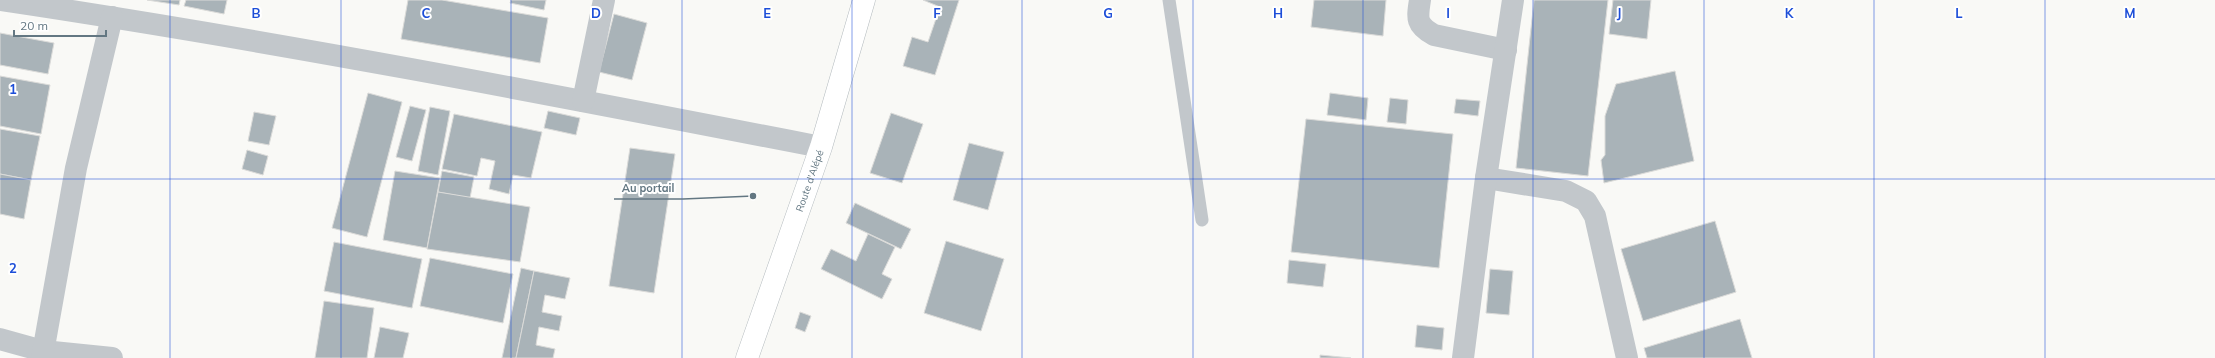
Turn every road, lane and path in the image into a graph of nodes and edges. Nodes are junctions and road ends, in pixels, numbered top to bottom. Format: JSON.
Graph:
{"nodes":[{"id":1,"x":0,"y":0,"type":"edge"},
{"id":2,"x":604,"y":0,"type":"edge"},
{"id":3,"x":864,"y":0,"type":"edge"},
{"id":4,"x":1169,"y":0,"type":"edge"},
{"id":5,"x":1420,"y":0,"type":"edge"},
{"id":6,"x":1513,"y":0,"type":"edge"},
{"id":7,"x":112,"y":17,"type":"junction"},
{"id":8,"x":1506,"y":50,"type":"junction"},
{"id":9,"x":583,"y":101,"type":"junction"},
{"id":10,"x":821,"y":147,"type":"junction"},
{"id":11,"x":1486,"y":178,"type":"junction"},
{"id":12,"x":1202,"y":220,"type":"dead end"},
{"id":13,"x":0,"y":340,"type":"edge"},
{"id":14,"x":43,"y":354,"type":"edge"},
{"id":15,"x":112,"y":358,"type":"edge"},
{"id":16,"x":746,"y":358,"type":"edge"},
{"id":17,"x":1463,"y":358,"type":"edge"},
{"id":18,"x":1627,"y":358,"type":"edge"}],
"edges":[{"from":1,"to":7,"type":"street"},
{"from":2,"to":9,"type":"street"},
{"from":3,"to":10,"type":"main road","name":"Route d'Alépé"},
{"from":4,"to":12,"type":"lane"},
{"from":5,"to":8,"type":"street"},
{"from":6,"to":8,"type":"street"},
{"from":7,"to":9,"type":"street"},
{"from":7,"to":14,"type":"street"},
{"from":8,"to":11,"type":"street"},
{"from":9,"to":10,"type":"street"},
{"from":10,"to":16,"type":"main road","name":"Route d'Alépé"},
{"from":11,"to":17,"type":"street"},
{"from":11,"to":18,"type":"street"},
{"from":13,"to":14,"type":"street"},
{"from":14,"to":15,"type":"street"}]}
